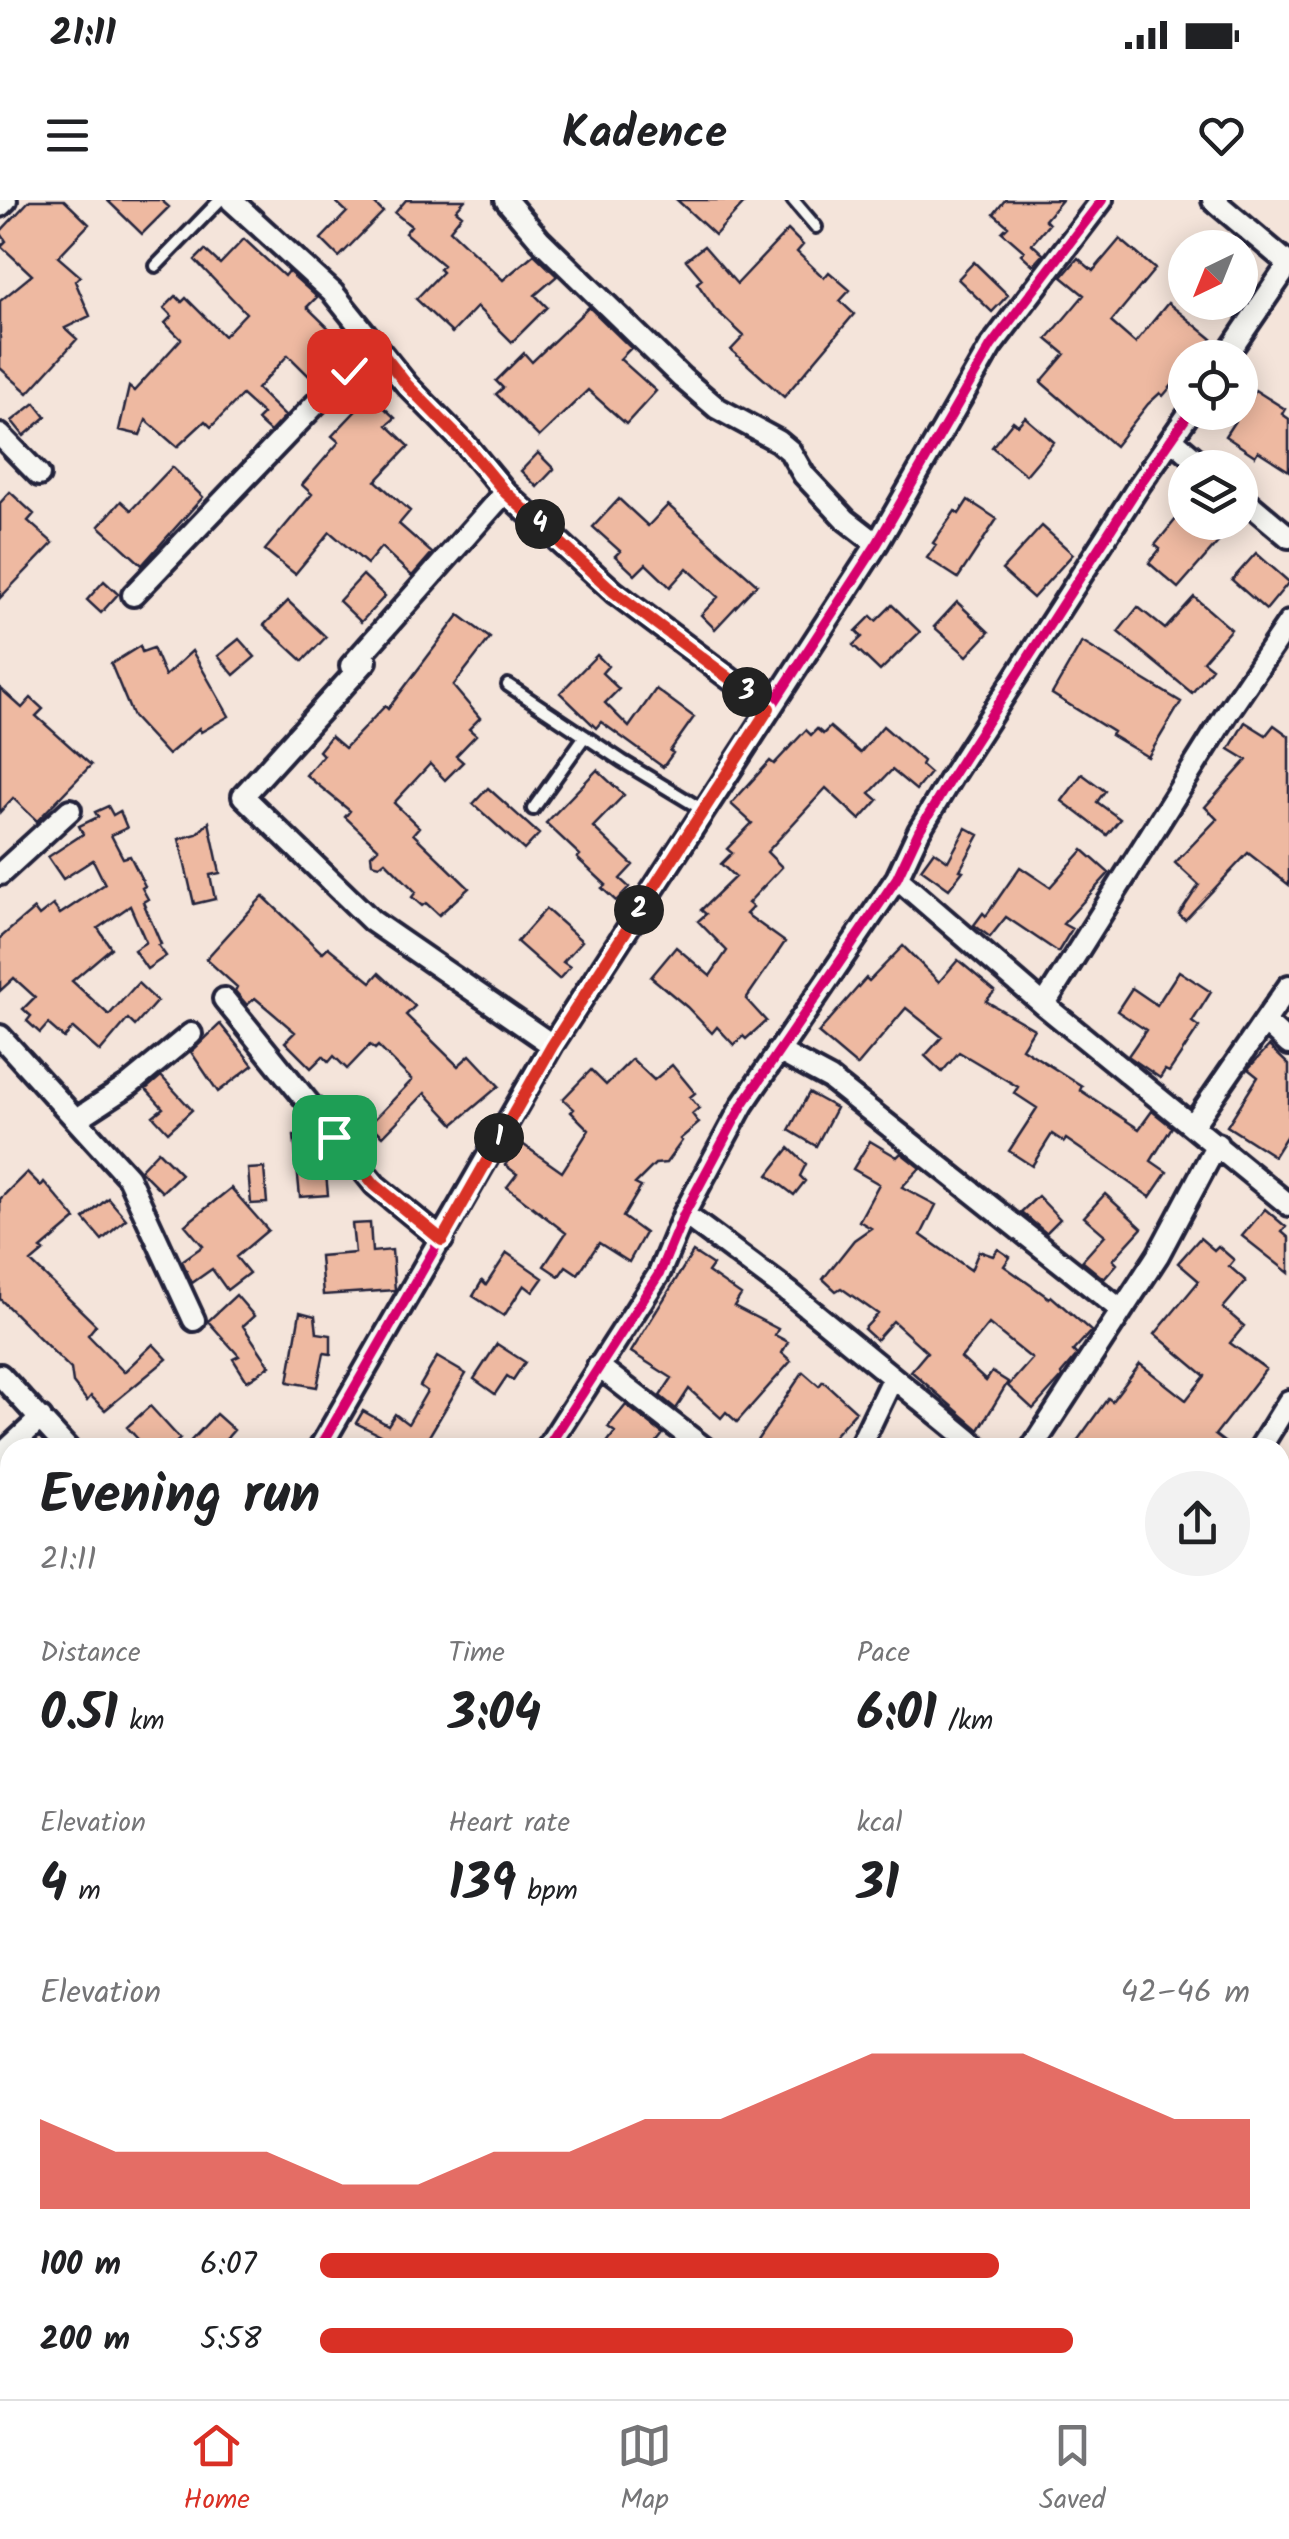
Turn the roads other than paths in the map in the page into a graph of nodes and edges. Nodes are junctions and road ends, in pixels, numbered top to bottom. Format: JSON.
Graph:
{"nodes":[{"id":1,"x":6,"y":200,"type":"edge"},
{"id":2,"x":220,"y":200,"type":"edge"},
{"id":3,"x":230,"y":200,"type":"edge"},
{"id":4,"x":506,"y":200,"type":"edge"},
{"id":5,"x":793,"y":200,"type":"edge"},
{"id":6,"x":1102,"y":200,"type":"edge"},
{"id":7,"x":1214,"y":200,"type":"edge"},
{"id":8,"x":0,"y":206,"type":"edge"},
{"id":9,"x":816,"y":227,"type":"dead end"},
{"id":10,"x":156,"y":266,"type":"dead end"},
{"id":11,"x":1237,"y":340,"type":"edge"},
{"id":12,"x":374,"y":343,"type":"junction"},
{"id":13,"x":1179,"y":430,"type":"edge"},
{"id":14,"x":0,"y":435,"type":"edge"},
{"id":15,"x":1173,"y":440,"type":"junction"},
{"id":16,"x":1185,"y":450,"type":"edge"},
{"id":17,"x":39,"y":475,"type":"dead end"},
{"id":18,"x":505,"y":492,"type":"junction"},
{"id":19,"x":1258,"y":511,"type":"edge"},
{"id":20,"x":1289,"y":537,"type":"edge"},
{"id":21,"x":876,"y":544,"type":"junction"},
{"id":22,"x":133,"y":595,"type":"dead end"},
{"id":23,"x":1289,"y":622,"type":"edge"},
{"id":24,"x":366,"y":661,"type":"dead end"},
{"id":25,"x":340,"y":678,"type":"dead end"},
{"id":26,"x":508,"y":685,"type":"dead end"},
{"id":27,"x":769,"y":708,"type":"junction"},
{"id":28,"x":585,"y":736,"type":"junction"},
{"id":29,"x":533,"y":808,"type":"dead end"},
{"id":30,"x":70,"y":810,"type":"dead end"},
{"id":31,"x":703,"y":810,"type":"junction"},
{"id":32,"x":0,"y":874,"type":"edge"},
{"id":33,"x":897,"y":878,"type":"junction"},
{"id":34,"x":1289,"y":986,"type":"edge"},
{"id":35,"x":224,"y":999,"type":"dead end"},
{"id":36,"x":1044,"y":1005,"type":"junction"},
{"id":37,"x":1266,"y":1023,"type":"junction"},
{"id":38,"x":191,"y":1034,"type":"dead end"},
{"id":39,"x":0,"y":1036,"type":"edge"},
{"id":40,"x":1289,"y":1044,"type":"edge"},
{"id":41,"x":552,"y":1046,"type":"junction"},
{"id":42,"x":778,"y":1050,"type":"junction"},
{"id":43,"x":77,"y":1119,"type":"junction"},
{"id":44,"x":1193,"y":1125,"type":"junction"},
{"id":45,"x":1218,"y":1144,"type":"junction"},
{"id":46,"x":1289,"y":1205,"type":"edge"},
{"id":47,"x":684,"y":1214,"type":"junction"},
{"id":48,"x":442,"y":1240,"type":"junction"},
{"id":49,"x":1122,"y":1310,"type":"junction"},
{"id":50,"x":194,"y":1320,"type":"dead end"},
{"id":51,"x":598,"y":1366,"type":"junction"},
{"id":52,"x":0,"y":1375,"type":"edge"},
{"id":53,"x":892,"y":1378,"type":"junction"},
{"id":54,"x":1289,"y":1401,"type":"edge"},
{"id":55,"x":41,"y":1418,"type":"junction"},
{"id":56,"x":19,"y":1438,"type":"edge"},
{"id":57,"x":58,"y":1438,"type":"edge"},
{"id":58,"x":326,"y":1438,"type":"edge"},
{"id":59,"x":553,"y":1438,"type":"edge"},
{"id":60,"x":691,"y":1438,"type":"edge"},
{"id":61,"x":864,"y":1438,"type":"edge"},
{"id":62,"x":967,"y":1438,"type":"edge"},
{"id":63,"x":1039,"y":1438,"type":"edge"},
{"id":64,"x":1266,"y":1438,"type":"edge"}],
"edges":[{"from":1,"to":8,"type":"street"},
{"from":2,"to":10,"type":"lane"},
{"from":3,"to":12,"type":"street"},
{"from":4,"to":21,"type":"street"},
{"from":5,"to":9,"type":"lane"},
{"from":6,"to":21,"type":"street"},
{"from":7,"to":11,"type":"street"},
{"from":12,"to":18,"type":"street"},
{"from":12,"to":22,"type":"street"},
{"from":13,"to":15,"type":"street"},
{"from":14,"to":17,"type":"street"},
{"from":15,"to":16,"type":"street"},
{"from":15,"to":33,"type":"street"},
{"from":18,"to":25,"type":"street"},
{"from":18,"to":27,"type":"street"},
{"from":19,"to":20,"type":"street"},
{"from":21,"to":27,"type":"street"},
{"from":23,"to":36,"type":"street"},
{"from":24,"to":41,"type":"street"},
{"from":26,"to":28,"type":"lane"},
{"from":27,"to":31,"type":"street"},
{"from":28,"to":29,"type":"lane"},
{"from":28,"to":31,"type":"lane"},
{"from":30,"to":32,"type":"street"},
{"from":31,"to":41,"type":"street"},
{"from":33,"to":36,"type":"street"},
{"from":33,"to":42,"type":"street"},
{"from":34,"to":37,"type":"street"},
{"from":35,"to":48,"type":"street"},
{"from":36,"to":44,"type":"street"},
{"from":37,"to":40,"type":"street"},
{"from":37,"to":44,"type":"street"},
{"from":38,"to":43,"type":"street"},
{"from":39,"to":43,"type":"street"},
{"from":41,"to":48,"type":"street"},
{"from":42,"to":47,"type":"street"},
{"from":42,"to":49,"type":"street"},
{"from":43,"to":50,"type":"street"},
{"from":44,"to":45,"type":"street"},
{"from":45,"to":46,"type":"street"},
{"from":45,"to":49,"type":"street"},
{"from":47,"to":51,"type":"street"},
{"from":47,"to":53,"type":"street"},
{"from":48,"to":58,"type":"street"},
{"from":49,"to":63,"type":"street"},
{"from":51,"to":59,"type":"street"},
{"from":51,"to":60,"type":"street"},
{"from":52,"to":55,"type":"street"},
{"from":53,"to":61,"type":"street"},
{"from":53,"to":62,"type":"street"},
{"from":54,"to":64,"type":"street"},
{"from":55,"to":56,"type":"street"},
{"from":55,"to":57,"type":"street"}]}
